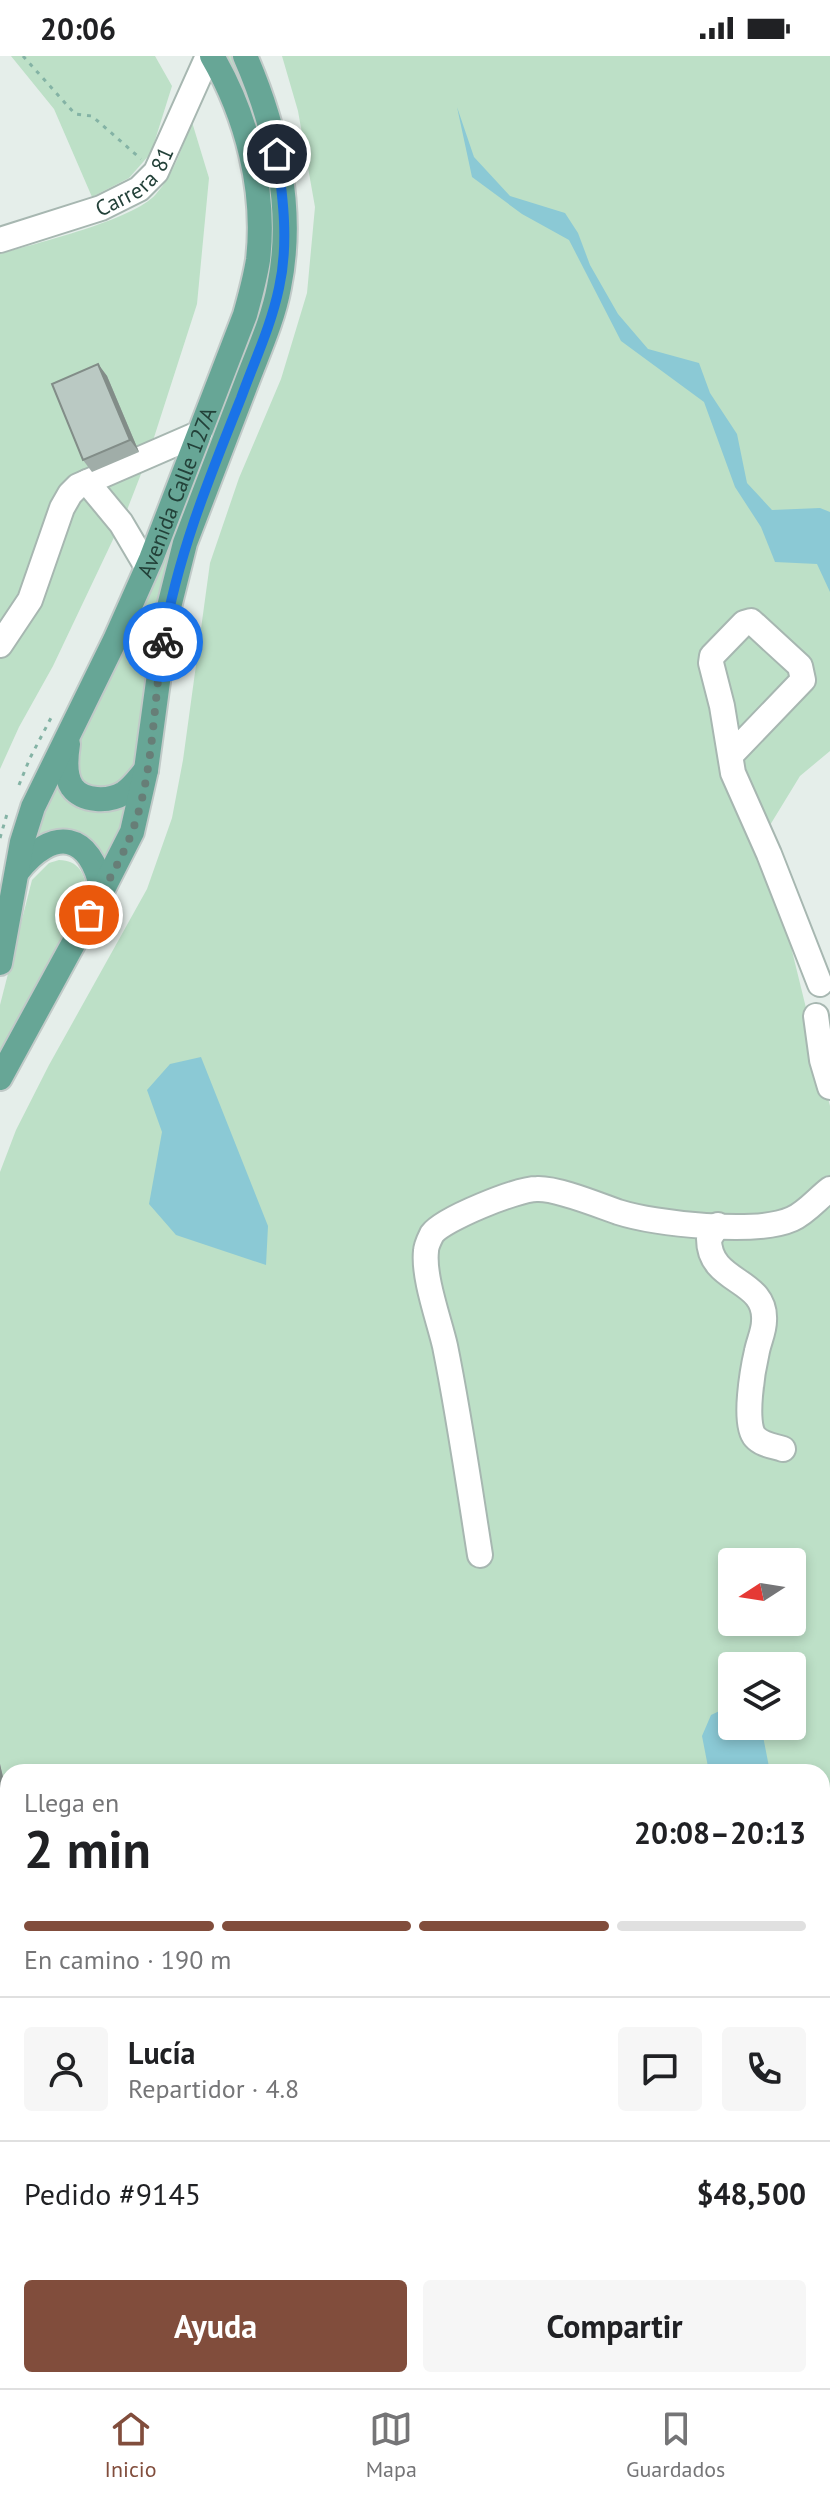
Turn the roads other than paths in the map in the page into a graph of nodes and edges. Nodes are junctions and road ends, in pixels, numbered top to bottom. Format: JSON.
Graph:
{"nodes":[{"id":1,"x":210,"y":56,"type":"edge"},
{"id":2,"x":245,"y":56,"type":"edge"},
{"id":3,"x":0,"y":240,"type":"edge"},
{"id":4,"x":200,"y":433,"type":"junction"},
{"id":5,"x":87,"y":482,"type":"junction"},
{"id":6,"x":147,"y":567,"type":"junction"},
{"id":7,"x":0,"y":645,"type":"edge"},
{"id":8,"x":71,"y":730,"type":"junction"},
{"id":9,"x":731,"y":755,"type":"junction"},
{"id":10,"x":146,"y":770,"type":"junction"},
{"id":11,"x":17,"y":872,"type":"junction"},
{"id":12,"x":102,"y":891,"type":"junction"},
{"id":13,"x":0,"y":963,"type":"edge"},
{"id":14,"x":825,"y":985,"type":"edge"},
{"id":15,"x":823,"y":1018,"type":"edge"},
{"id":16,"x":0,"y":1078,"type":"edge"},
{"id":17,"x":830,"y":1087,"type":"edge"},
{"id":18,"x":830,"y":1189,"type":"edge"},
{"id":19,"x":718,"y":1225,"type":"junction"},
{"id":20,"x":783,"y":1449,"type":"dead end"},
{"id":21,"x":480,"y":1555,"type":"dead end"}],
"edges":[{"from":1,"to":3,"type":"street","name":"Carrera 81"},
{"from":1,"to":4,"type":"main road","name":"Avenida Calle 127A"},
{"from":2,"to":10,"type":"main road","name":"Avenida Calle 127A"},
{"from":4,"to":5,"type":"street"},
{"from":4,"to":6,"type":"main road","name":"Avenida Calle 127A"},
{"from":5,"to":6,"type":"street"},
{"from":5,"to":7,"type":"street"},
{"from":6,"to":8,"type":"main road","name":"Avenida Calle 127A"},
{"from":8,"to":10,"type":"main road"},
{"from":8,"to":11,"type":"main road","name":"Avenida Calle 127A"},
{"from":9,"to":9,"type":"street"},
{"from":9,"to":14,"type":"street"},
{"from":10,"to":12,"type":"main road","name":"Avenida Calle 127A"},
{"from":11,"to":12,"type":"main road"},
{"from":11,"to":13,"type":"main road","name":"Avenida Calle 127A"},
{"from":12,"to":16,"type":"main road","name":"Avenida Calle 127A"},
{"from":14,"to":15,"type":"street"},
{"from":15,"to":17,"type":"street"},
{"from":18,"to":19,"type":"street"},
{"from":19,"to":20,"type":"street"},
{"from":19,"to":21,"type":"street"}]}
